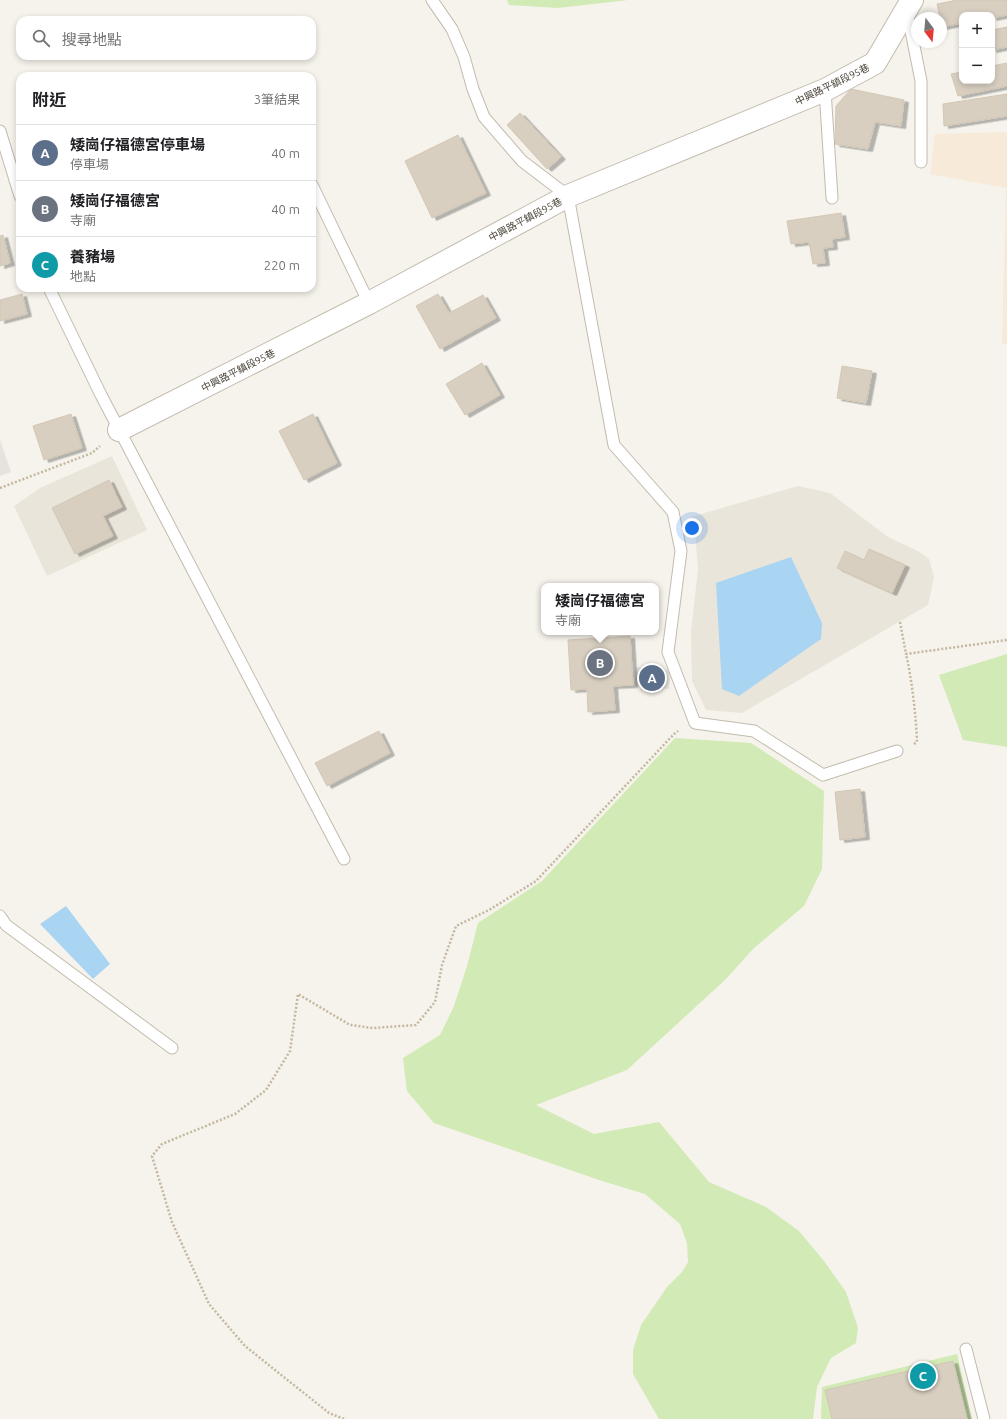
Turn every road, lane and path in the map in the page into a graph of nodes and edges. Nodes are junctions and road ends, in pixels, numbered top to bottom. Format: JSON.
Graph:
{"nodes":[{"id":1,"x":432,"y":0,"type":"edge"},
{"id":2,"x":909,"y":4,"type":"edge"},
{"id":3,"x":825,"y":90,"type":"junction"},
{"id":4,"x":0,"y":131,"type":"edge"},
{"id":5,"x":921,"y":162,"type":"dead end"},
{"id":6,"x":16,"y":183,"type":"edge"},
{"id":7,"x":316,"y":193,"type":"edge"},
{"id":8,"x":568,"y":196,"type":"junction"},
{"id":9,"x":832,"y":198,"type":"dead end"},
{"id":10,"x":51,"y":292,"type":"edge"},
{"id":11,"x":368,"y":303,"type":"junction"},
{"id":12,"x":119,"y":430,"type":"junction"},
{"id":13,"x":0,"y":488,"type":"edge"},
{"id":14,"x":900,"y":622,"type":"dead end"},
{"id":15,"x":1007,"y":640,"type":"edge"},
{"id":16,"x":906,"y":654,"type":"junction"},
{"id":17,"x":695,"y":723,"type":"junction"},
{"id":18,"x":897,"y":751,"type":"joint"},
{"id":19,"x":344,"y":859,"type":"dead end"},
{"id":20,"x":0,"y":916,"type":"edge"},
{"id":21,"x":172,"y":1048,"type":"dead end"},
{"id":22,"x":966,"y":1350,"type":"dead end"},
{"id":23,"x":344,"y":1419,"type":"edge"},
{"id":24,"x":984,"y":1419,"type":"edge"}],
"edges":[{"from":1,"to":8,"type":"lane"},
{"from":2,"to":3,"type":"street","name":"中興路平鎮段95巷"},
{"from":2,"to":5,"type":"lane"},
{"from":3,"to":8,"type":"street","name":"中興路平鎮段95巷"},
{"from":3,"to":9,"type":"lane"},
{"from":4,"to":6,"type":"lane"},
{"from":7,"to":11,"type":"lane"},
{"from":8,"to":11,"type":"street","name":"中興路平鎮段95巷"},
{"from":8,"to":17,"type":"lane"},
{"from":10,"to":12,"type":"lane"},
{"from":11,"to":12,"type":"street","name":"中興路平鎮段95巷"},
{"from":12,"to":13,"type":"path"},
{"from":12,"to":19,"type":"lane"},
{"from":14,"to":16,"type":"path"},
{"from":15,"to":16,"type":"path"},
{"from":16,"to":18,"type":"path"},
{"from":17,"to":18,"type":"lane"},
{"from":17,"to":23,"type":"path"},
{"from":20,"to":21,"type":"lane"},
{"from":22,"to":24,"type":"lane"}]}
